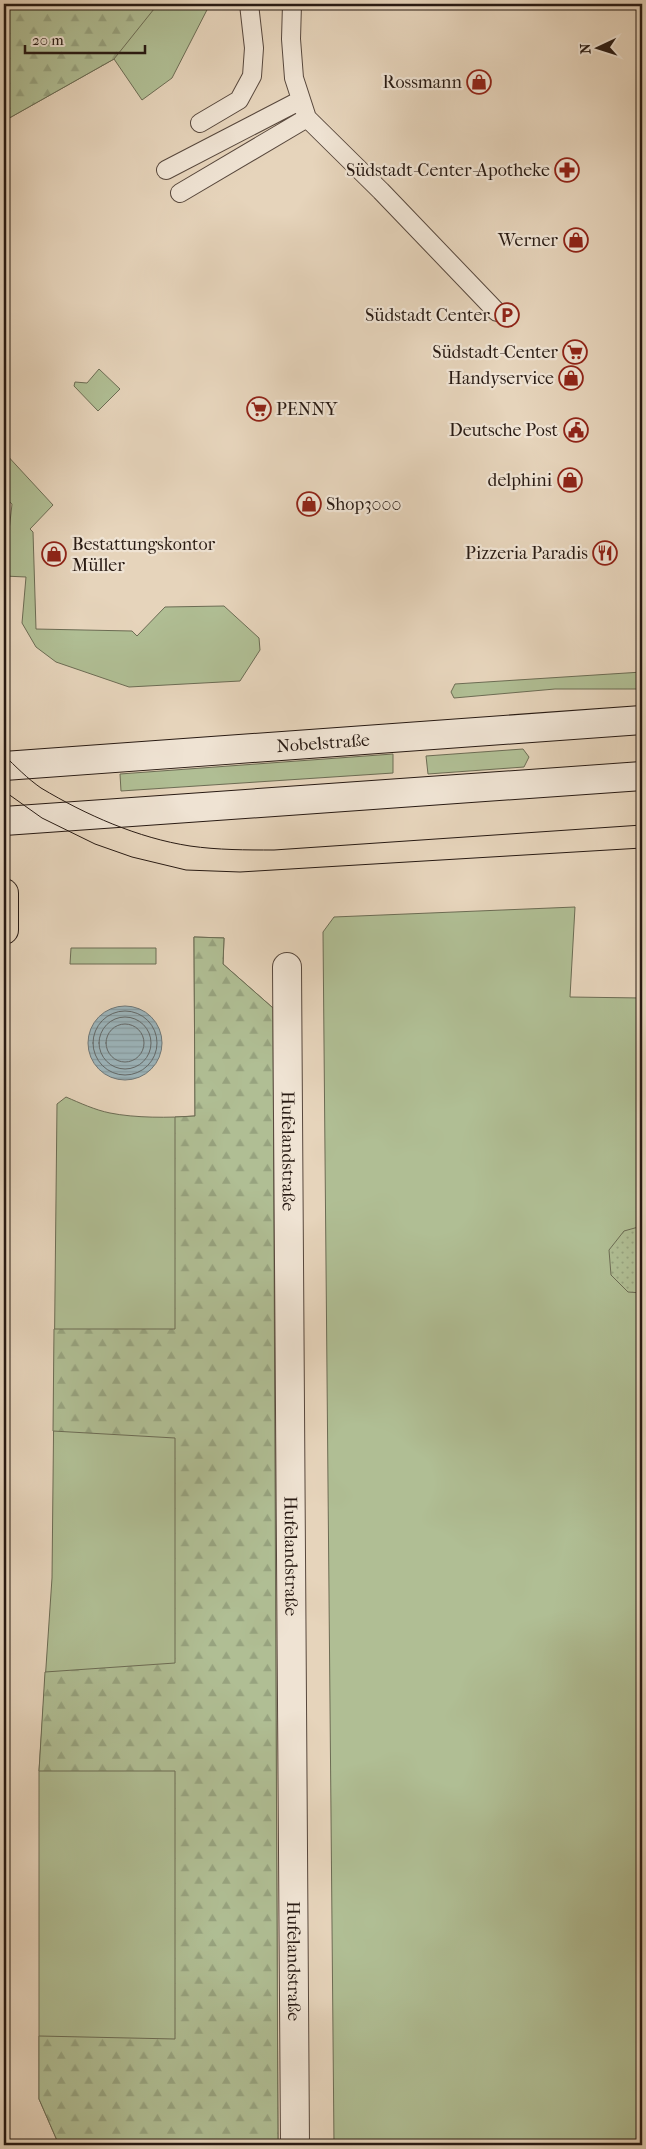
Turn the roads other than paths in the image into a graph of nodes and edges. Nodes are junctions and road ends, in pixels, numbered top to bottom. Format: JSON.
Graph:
{"nodes":[{"id":1,"x":249,"y":4,"type":"edge"},
{"id":2,"x":292,"y":4,"type":"edge"},
{"id":3,"x":301,"y":100,"type":"junction"},
{"id":4,"x":307,"y":118,"type":"junction"},
{"id":5,"x":200,"y":123,"type":"dead end"},
{"id":6,"x":166,"y":170,"type":"dead end"},
{"id":7,"x":180,"y":193,"type":"dead end"},
{"id":8,"x":497,"y":312,"type":"dead end"},
{"id":9,"x":642,"y":720,"type":"edge"},
{"id":10,"x":4,"y":766,"type":"edge"},
{"id":11,"x":642,"y":776,"type":"edge"},
{"id":12,"x":4,"y":821,"type":"edge"},
{"id":13,"x":4,"y":893,"type":"edge"},
{"id":14,"x":4,"y":930,"type":"edge"},
{"id":15,"x":287,"y":967,"type":"dead end"},
{"id":16,"x":295,"y":2145,"type":"edge"}],
"edges":[{"from":1,"to":5,"type":"lane"},
{"from":2,"to":3,"type":"lane"},
{"from":3,"to":4,"type":"lane"},
{"from":3,"to":6,"type":"lane"},
{"from":4,"to":7,"type":"lane"},
{"from":4,"to":8,"type":"lane"},
{"from":9,"to":10,"type":"main road","name":"Nobelstraße"},
{"from":11,"to":12,"type":"main road"},
{"from":13,"to":14,"type":"main road"},
{"from":15,"to":16,"type":"main road","name":"Hufelandstraße"}]}
